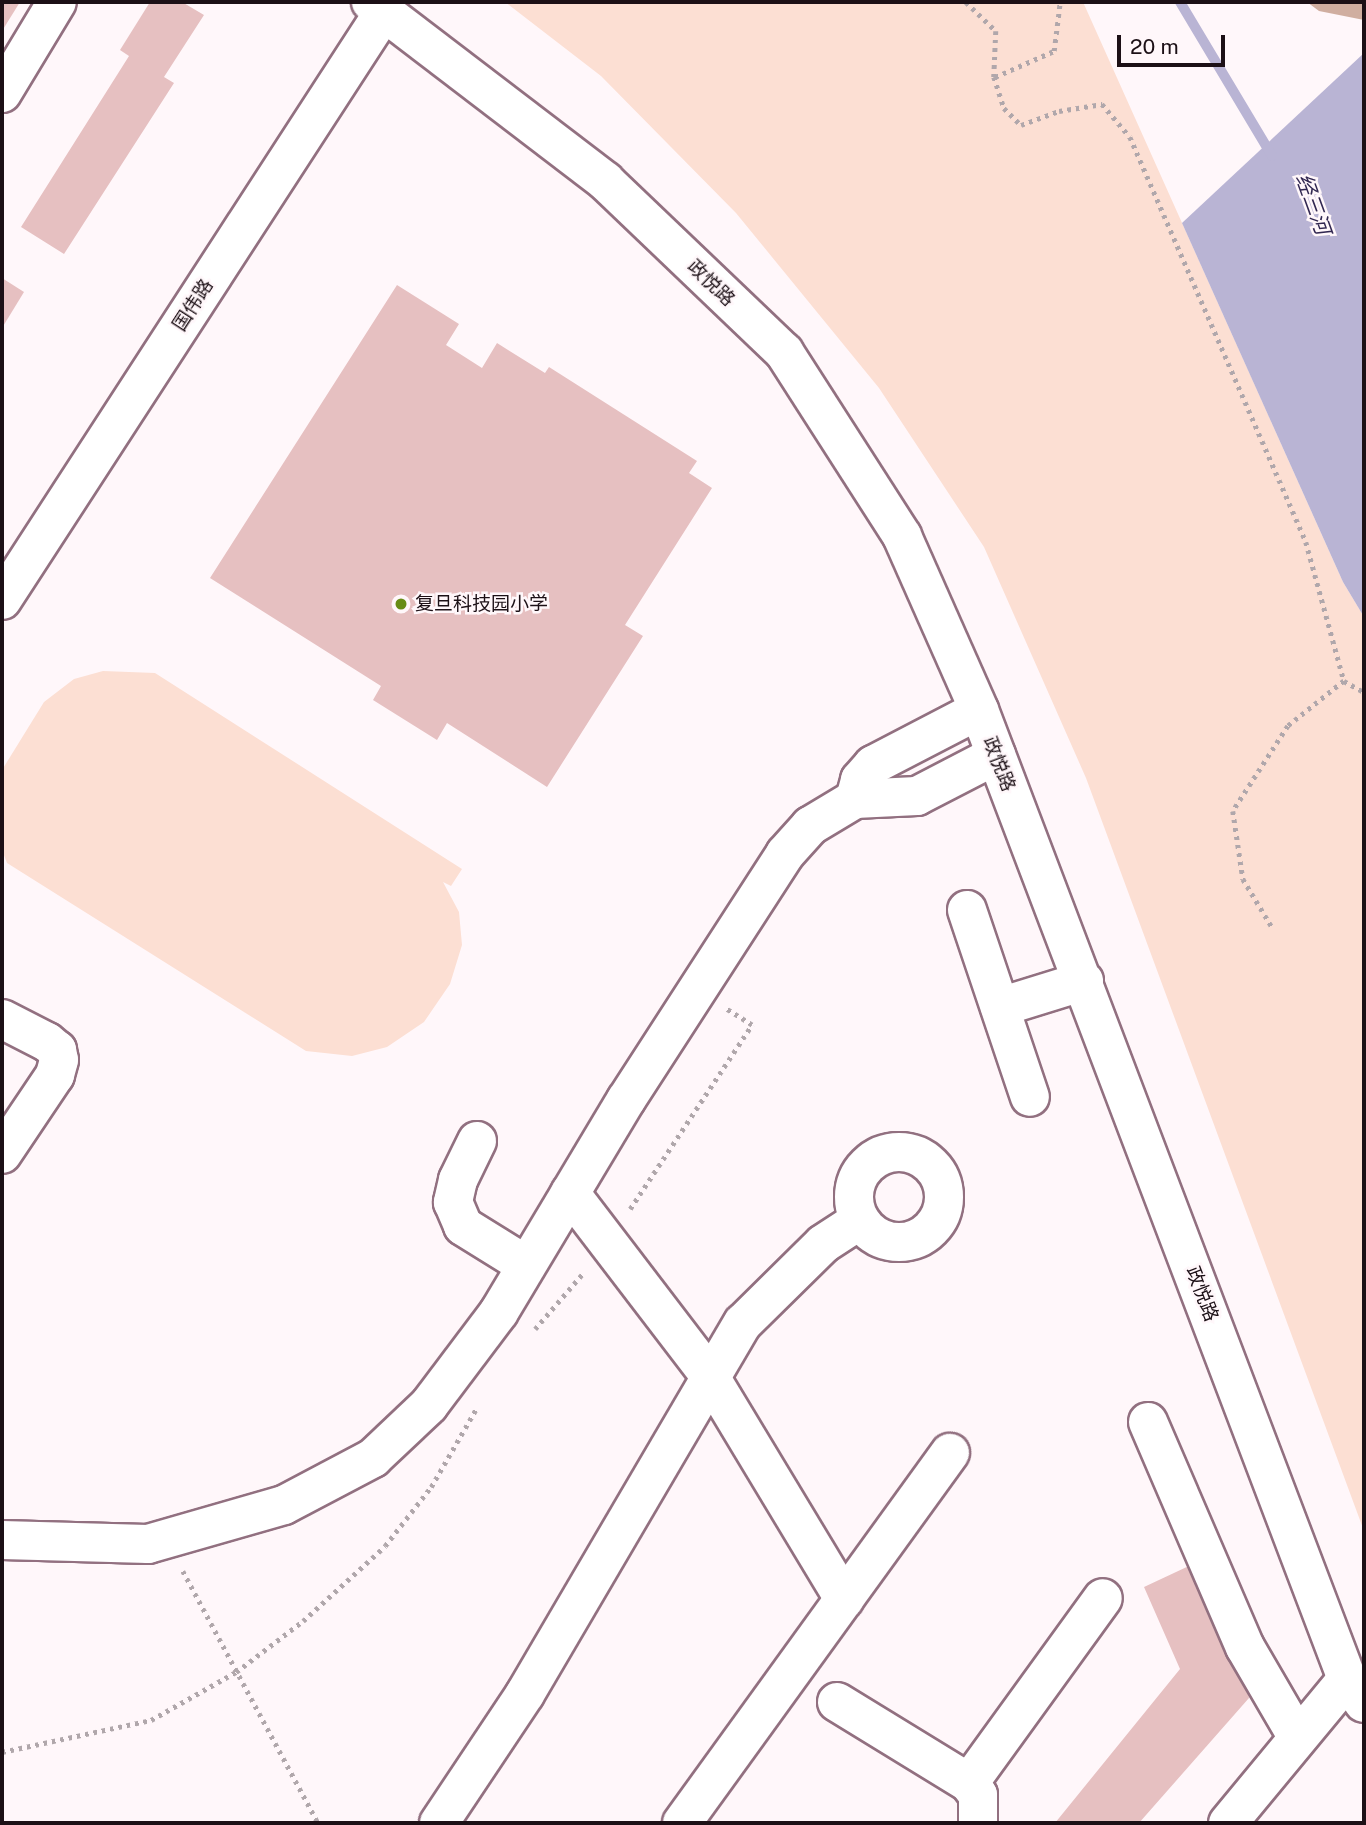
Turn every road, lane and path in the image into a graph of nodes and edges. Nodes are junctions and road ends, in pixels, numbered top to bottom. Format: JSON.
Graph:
{"nodes":[{"id":1,"x":57,"y":2,"type":"edge"},
{"id":2,"x":966,"y":2,"type":"edge"},
{"id":3,"x":1060,"y":2,"type":"edge"},
{"id":4,"x":378,"y":6,"type":"edge"},
{"id":5,"x":994,"y":77,"type":"junction"},
{"id":6,"x":2,"y":93,"type":"edge"},
{"id":7,"x":2,"y":600,"type":"edge"},
{"id":8,"x":1344,"y":681,"type":"junction"},
{"id":9,"x":1364,"y":692,"type":"edge"},
{"id":10,"x":979,"y":710,"type":"junction"},
{"id":11,"x":996,"y":755,"type":"junction"},
{"id":12,"x":855,"y":799,"type":"junction"},
{"id":13,"x":967,"y":910,"type":"dead end"},
{"id":14,"x":1272,"y":928,"type":"dead end"},
{"id":15,"x":1084,"y":981,"type":"junction"},
{"id":16,"x":1000,"y":1007,"type":"junction"},
{"id":17,"x":2,"y":1019,"type":"edge"},
{"id":18,"x":1030,"y":1097,"type":"dead end"},
{"id":19,"x":477,"y":1142,"type":"dead end"},
{"id":20,"x":2,"y":1154,"type":"edge"},
{"id":21,"x":570,"y":1193,"type":"junction"},
{"id":22,"x":860,"y":1220,"type":"dead end"},
{"id":23,"x":526,"y":1265,"type":"junction"},
{"id":24,"x":709,"y":1375,"type":"junction"},
{"id":25,"x":1148,"y":1422,"type":"dead end"},
{"id":26,"x":950,"y":1453,"type":"dead end"},
{"id":27,"x":166,"y":1539,"type":"junction"},
{"id":28,"x":2,"y":1540,"type":"edge"},
{"id":29,"x":1103,"y":1598,"type":"dead end"},
{"id":30,"x":844,"y":1599,"type":"junction"},
{"id":31,"x":1356,"y":1691,"type":"edge"},
{"id":32,"x":837,"y":1702,"type":"dead end"},
{"id":33,"x":1298,"y":1738,"type":"junction"},
{"id":34,"x":969,"y":1783,"type":"junction"},
{"id":35,"x":318,"y":1823,"type":"edge"},
{"id":36,"x":439,"y":1823,"type":"edge"},
{"id":37,"x":682,"y":1823,"type":"edge"},
{"id":38,"x":978,"y":1823,"type":"edge"},
{"id":39,"x":1228,"y":1823,"type":"edge"}],
"edges":[{"from":1,"to":6,"type":"street"},
{"from":2,"to":5,"type":"path"},
{"from":3,"to":5,"type":"path"},
{"from":4,"to":7,"type":"street","name":"国伟路"},
{"from":4,"to":10,"type":"street","name":"政悦路"},
{"from":5,"to":8,"type":"path"},
{"from":8,"to":9,"type":"path"},
{"from":8,"to":14,"type":"path"},
{"from":10,"to":11,"type":"street","name":"政悦路"},
{"from":10,"to":12,"type":"street"},
{"from":11,"to":12,"type":"street"},
{"from":11,"to":15,"type":"street","name":"政悦路"},
{"from":12,"to":21,"type":"street"},
{"from":13,"to":16,"type":"street"},
{"from":15,"to":16,"type":"street"},
{"from":15,"to":31,"type":"street","name":"政悦路"},
{"from":16,"to":18,"type":"street"},
{"from":17,"to":20,"type":"street"},
{"from":19,"to":23,"type":"street"},
{"from":21,"to":23,"type":"street"},
{"from":21,"to":24,"type":"street"},
{"from":22,"to":24,"type":"street"},
{"from":23,"to":27,"type":"street"},
{"from":24,"to":30,"type":"street"},
{"from":24,"to":36,"type":"street"},
{"from":25,"to":33,"type":"street"},
{"from":26,"to":30,"type":"street"},
{"from":27,"to":28,"type":"street"},
{"from":27,"to":35,"type":"path"},
{"from":29,"to":34,"type":"street"},
{"from":30,"to":37,"type":"street"},
{"from":31,"to":33,"type":"street"},
{"from":32,"to":34,"type":"street"},
{"from":33,"to":39,"type":"street"},
{"from":34,"to":38,"type":"street"}]}
